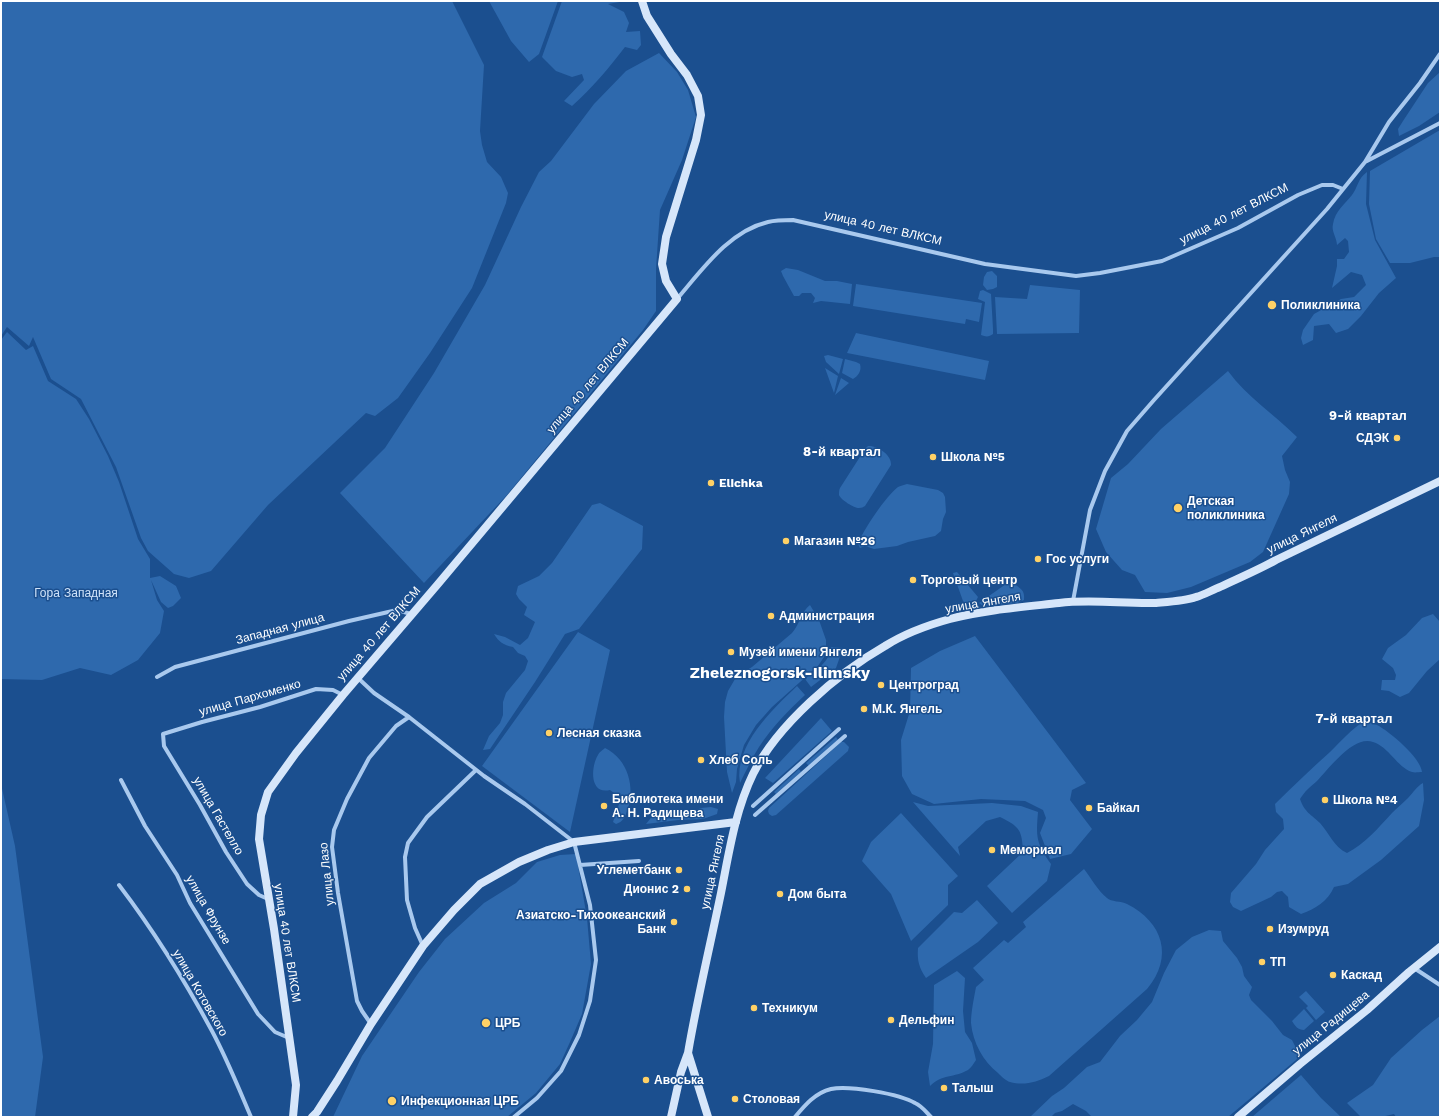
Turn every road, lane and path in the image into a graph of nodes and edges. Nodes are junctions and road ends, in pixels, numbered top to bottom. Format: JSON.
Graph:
{"nodes":[{"id":1,"x":642,"y":1,"type":"edge"},
{"id":2,"x":1440,"y":54,"type":"edge"},
{"id":3,"x":1440,"y":123,"type":"edge"},
{"id":4,"x":1365,"y":162,"type":"junction"},
{"id":5,"x":1343,"y":189,"type":"junction"},
{"id":6,"x":677,"y":299,"type":"junction"},
{"id":7,"x":1440,"y":482,"type":"edge"},
{"id":8,"x":1072,"y":601,"type":"junction"},
{"id":9,"x":411,"y":614,"type":"junction"},
{"id":10,"x":157,"y":677,"type":"dead end"},
{"id":11,"x":357,"y":678,"type":"junction"},
{"id":12,"x":343,"y":695,"type":"junction"},
{"id":13,"x":409,"y":717,"type":"junction"},
{"id":14,"x":839,"y":730,"type":"dead end"},
{"id":15,"x":163,"y":734,"type":"joint"},
{"id":16,"x":845,"y":736,"type":"dead end"},
{"id":17,"x":476,"y":770,"type":"junction"},
{"id":18,"x":121,"y":780,"type":"dead end"},
{"id":19,"x":753,"y":806,"type":"dead end"},
{"id":20,"x":755,"y":815,"type":"dead end"},
{"id":21,"x":736,"y":822,"type":"junction"},
{"id":22,"x":574,"y":842,"type":"junction"},
{"id":23,"x":639,"y":861,"type":"dead end"},
{"id":24,"x":580,"y":865,"type":"junction"},
{"id":25,"x":119,"y":885,"type":"dead end"},
{"id":26,"x":268,"y":898,"type":"junction"},
{"id":27,"x":423,"y":946,"type":"junction"},
{"id":28,"x":1440,"y":947,"type":"edge"},
{"id":29,"x":1414,"y":968,"type":"junction"},
{"id":30,"x":1440,"y":985,"type":"edge"},
{"id":31,"x":371,"y":1024,"type":"junction"},
{"id":32,"x":289,"y":1038,"type":"junction"},
{"id":33,"x":688,"y":1053,"type":"junction"},
{"id":34,"x":251,"y":1117,"type":"edge"},
{"id":35,"x":293,"y":1117,"type":"edge"},
{"id":36,"x":312,"y":1117,"type":"edge"},
{"id":37,"x":514,"y":1117,"type":"edge"},
{"id":38,"x":671,"y":1117,"type":"edge"},
{"id":39,"x":708,"y":1117,"type":"edge"},
{"id":40,"x":795,"y":1117,"type":"edge"},
{"id":41,"x":931,"y":1117,"type":"edge"},
{"id":42,"x":1238,"y":1117,"type":"edge"}],
"edges":[{"from":1,"to":6,"type":"street"},
{"from":2,"to":4,"type":"street"},
{"from":3,"to":4,"type":"street"},
{"from":4,"to":5,"type":"street"},
{"from":5,"to":6,"type":"street","name":"улица 40 лет ВЛКСМ"},
{"from":5,"to":8,"type":"street"},
{"from":6,"to":9,"type":"street","name":"улица 40 лет ВЛКСМ"},
{"from":7,"to":8,"type":"street","name":"улица Янгеля"},
{"from":8,"to":21,"type":"street","name":"улица Янгеля"},
{"from":9,"to":10,"type":"street","name":"Западная улица"},
{"from":9,"to":11,"type":"street","name":"улица 40 лет ВЛКСМ"},
{"from":11,"to":12,"type":"street","name":"улица 40 лет ВЛКСМ"},
{"from":11,"to":13,"type":"street"},
{"from":12,"to":15,"type":"street","name":"улица Пархоменко"},
{"from":12,"to":26,"type":"street","name":"улица 40 лет ВЛКСМ"},
{"from":13,"to":17,"type":"street"},
{"from":13,"to":31,"type":"street","name":"улица Лазо"},
{"from":14,"to":19,"type":"street"},
{"from":15,"to":26,"type":"street","name":"улица Гастелло"},
{"from":16,"to":20,"type":"street"},
{"from":17,"to":22,"type":"street"},
{"from":17,"to":27,"type":"street"},
{"from":18,"to":32,"type":"street","name":"улица Фрунзе"},
{"from":21,"to":22,"type":"street"},
{"from":21,"to":33,"type":"street","name":"улица Янгеля"},
{"from":22,"to":24,"type":"street"},
{"from":22,"to":27,"type":"street"},
{"from":23,"to":24,"type":"street"},
{"from":24,"to":37,"type":"street"},
{"from":25,"to":34,"type":"street","name":"улица Котовского"},
{"from":26,"to":32,"type":"street","name":"улица 40 лет ВЛКСМ"},
{"from":27,"to":31,"type":"street"},
{"from":28,"to":29,"type":"street","name":"улица Радищева"},
{"from":29,"to":30,"type":"street"},
{"from":29,"to":42,"type":"street","name":"улица Радищева"},
{"from":31,"to":36,"type":"street"},
{"from":32,"to":35,"type":"street","name":"улица 40 лет ВЛКСМ"},
{"from":33,"to":38,"type":"street","name":"улица Янгеля"},
{"from":33,"to":39,"type":"street"},
{"from":40,"to":41,"type":"street"}]}
